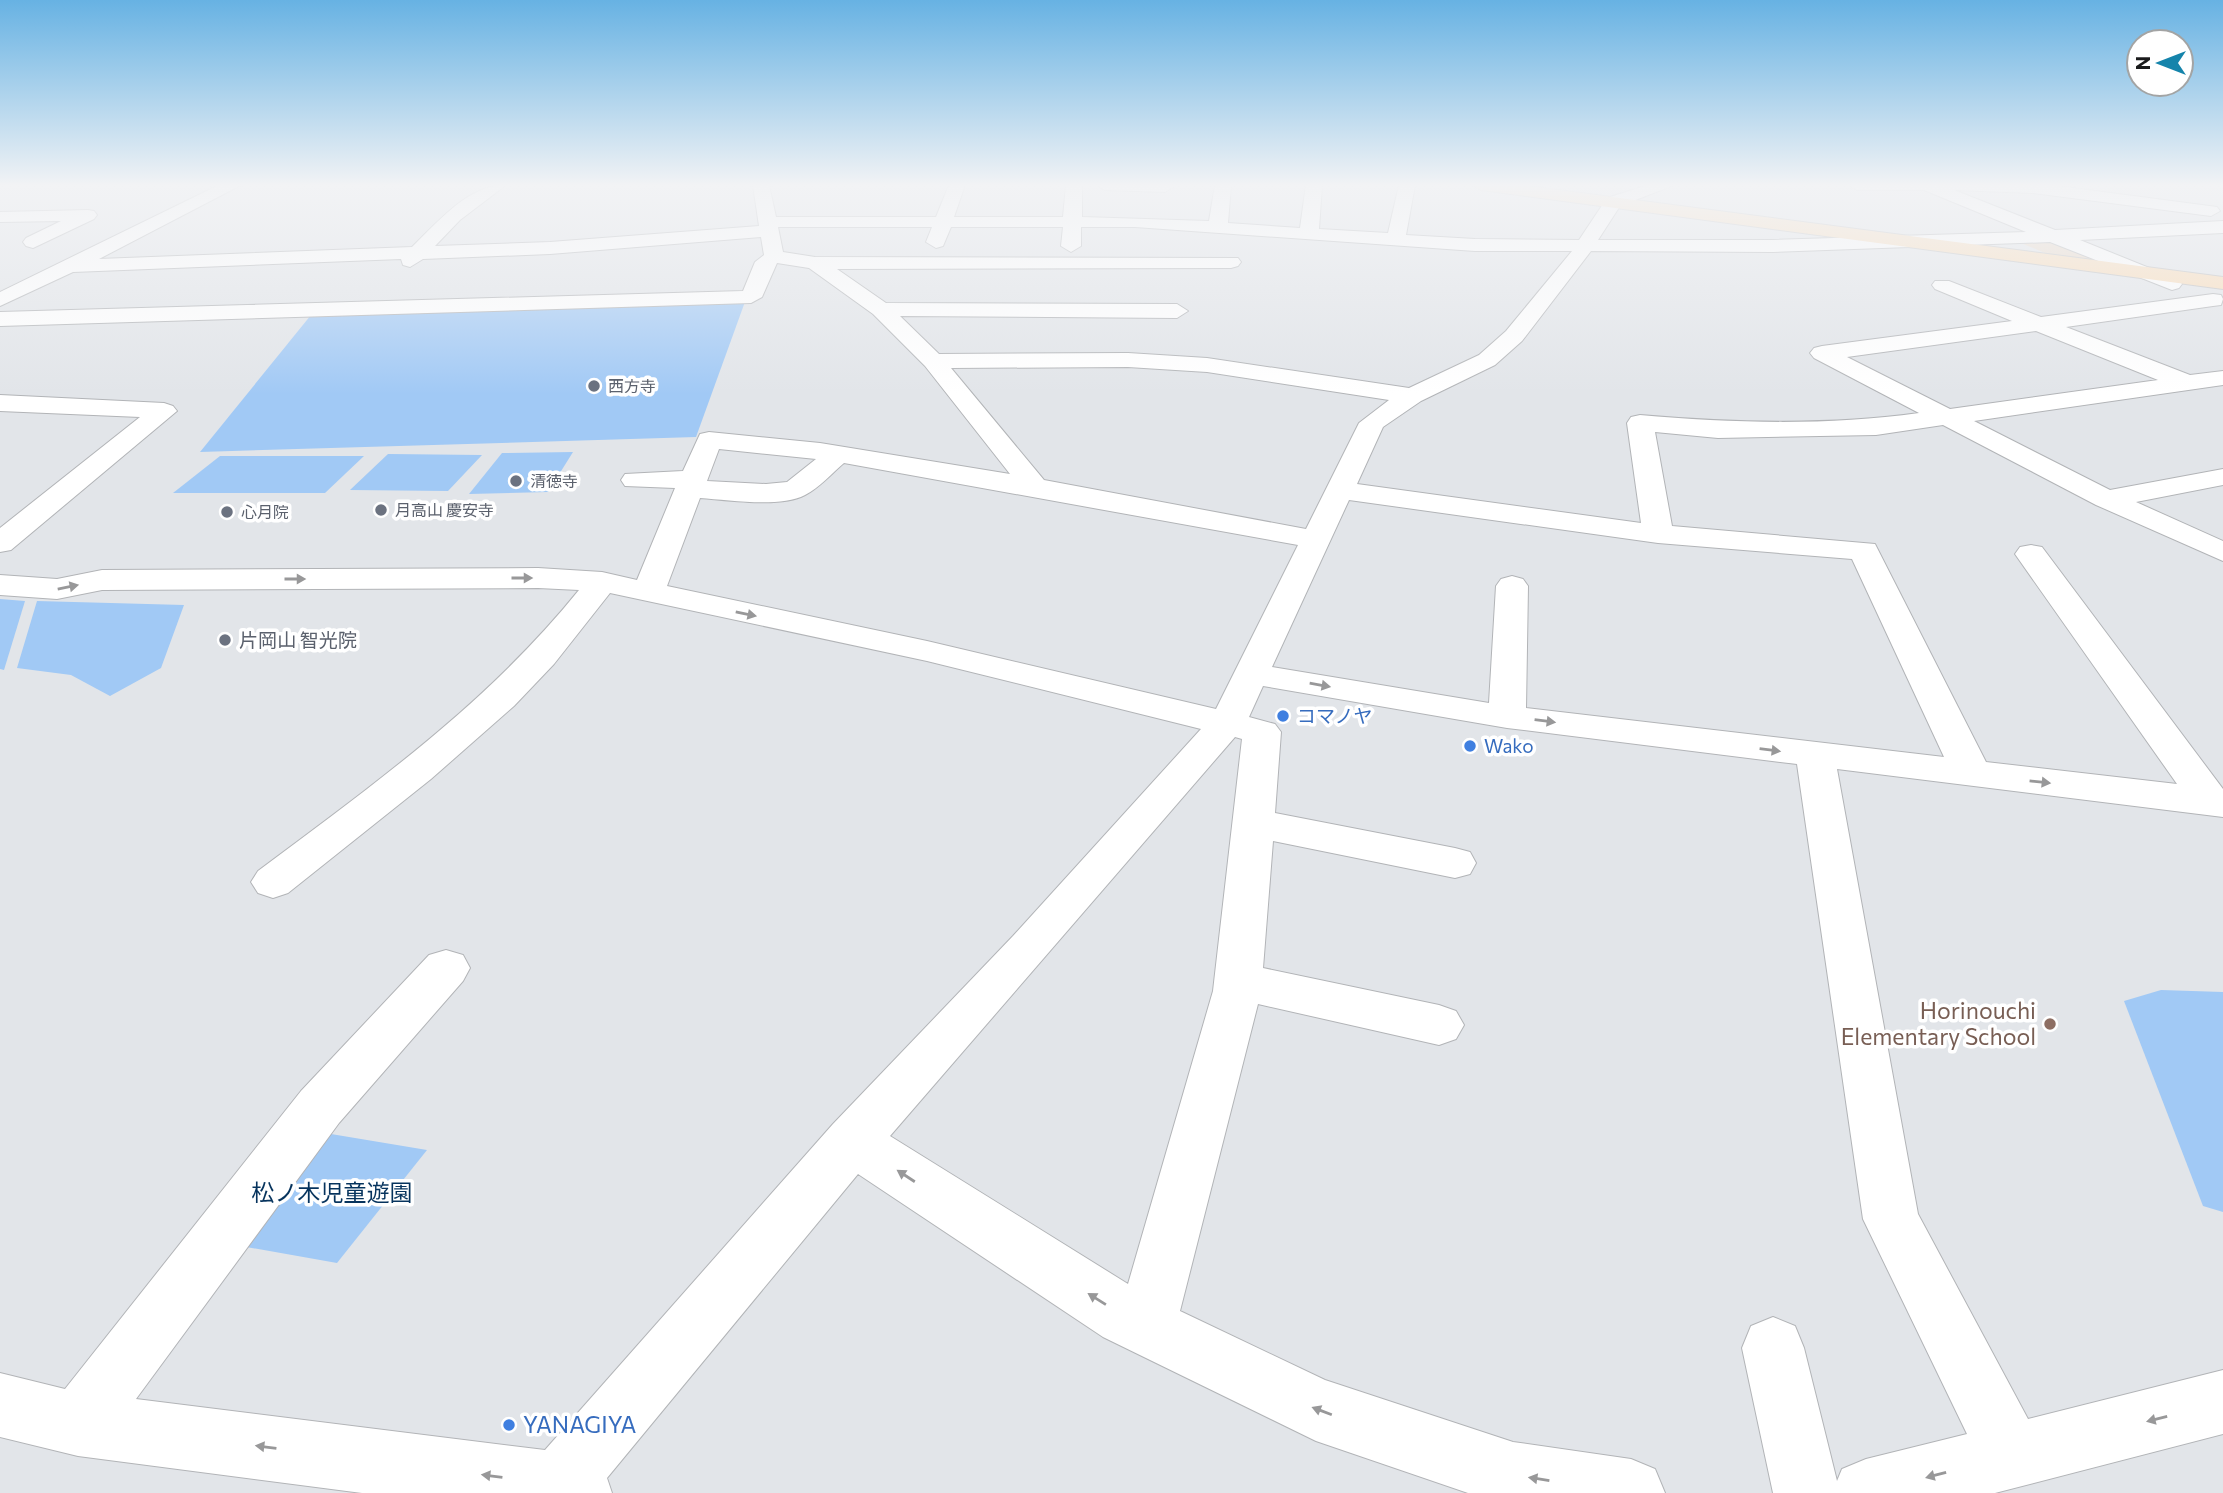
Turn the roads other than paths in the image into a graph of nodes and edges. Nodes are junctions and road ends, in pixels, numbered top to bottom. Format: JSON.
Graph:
{"nodes":[{"id":1,"x":94,"y":255,"type":"edge"},
{"id":2,"x":206,"y":255,"type":"edge"},
{"id":3,"x":377,"y":255,"type":"edge"},
{"id":4,"x":416,"y":255,"type":"edge"},
{"id":5,"x":931,"y":255,"type":"edge"},
{"id":6,"x":1070,"y":255,"type":"edge"},
{"id":7,"x":1238,"y":255,"type":"edge"},
{"id":8,"x":1579,"y":255,"type":"edge"},
{"id":9,"x":2011,"y":255,"type":"edge"},
{"id":10,"x":2100,"y":255,"type":"edge"},
{"id":11,"x":774,"y":257,"type":"joint"},
{"id":12,"x":196,"y":262,"type":"junction"},
{"id":13,"x":815,"y":262,"type":"junction"},
{"id":14,"x":928,"y":262,"type":"junction"},
{"id":15,"x":1070,"y":262,"type":"junction"},
{"id":16,"x":1231,"y":262,"type":"junction"},
{"id":17,"x":69,"y":267,"type":"junction"},
{"id":18,"x":401,"y":271,"type":"dead end"},
{"id":19,"x":2145,"y":272,"type":"junction"},
{"id":20,"x":1207,"y":285,"type":"dead end"},
{"id":21,"x":1942,"y":285,"type":"dead end"},
{"id":22,"x":384,"y":290,"type":"dead end"},
{"id":23,"x":2220,"y":296,"type":"edge"},
{"id":24,"x":0,"y":300,"type":"edge"},
{"id":25,"x":368,"y":309,"type":"junction"},
{"id":26,"x":881,"y":309,"type":"junction"},
{"id":27,"x":0,"y":319,"type":"edge"},
{"id":28,"x":2045,"y":325,"type":"junction"},
{"id":29,"x":1128,"y":360,"type":"junction"},
{"id":30,"x":933,"y":361,"type":"junction"},
{"id":31,"x":2223,"y":378,"type":"edge"},
{"id":32,"x":2188,"y":383,"type":"junction"},
{"id":33,"x":1412,"y":396,"type":"junction"},
{"id":34,"x":2223,"y":398,"type":"edge"},
{"id":35,"x":0,"y":403,"type":"edge"},
{"id":36,"x":1944,"y":418,"type":"junction"},
{"id":37,"x":839,"y":454,"type":"junction"},
{"id":38,"x":2223,"y":477,"type":"edge"},
{"id":39,"x":635,"y":480,"type":"dead end"},
{"id":40,"x":690,"y":484,"type":"junction"},
{"id":41,"x":1035,"y":487,"type":"junction"},
{"id":42,"x":1338,"y":490,"type":"junction"},
{"id":43,"x":2106,"y":499,"type":"junction"},
{"id":44,"x":1658,"y":534,"type":"junction"},
{"id":45,"x":1317,"y":540,"type":"junction"},
{"id":46,"x":0,"y":543,"type":"edge"},
{"id":47,"x":2223,"y":552,"type":"edge"},
{"id":48,"x":2031,"y":554,"type":"dead end"},
{"id":49,"x":602,"y":582,"type":"junction"},
{"id":50,"x":0,"y":585,"type":"edge"},
{"id":51,"x":1512,"y":586,"type":"dead end"},
{"id":52,"x":648,"y":593,"type":"junction"},
{"id":53,"x":1253,"y":674,"type":"junction"},
{"id":54,"x":1507,"y":717,"type":"junction"},
{"id":55,"x":1228,"y":722,"type":"junction"},
{"id":56,"x":1815,"y":756,"type":"junction"},
{"id":57,"x":1972,"y":774,"type":"junction"},
{"id":58,"x":2216,"y":802,"type":"edge"},
{"id":59,"x":1253,"y":823,"type":"junction"},
{"id":60,"x":1455,"y":863,"type":"dead end"},
{"id":61,"x":272,"y":882,"type":"dead end"},
{"id":62,"x":446,"y":968,"type":"dead end"},
{"id":63,"x":1238,"y":981,"type":"junction"},
{"id":64,"x":1439,"y":1025,"type":"dead end"},
{"id":65,"x":852,"y":1141,"type":"junction"},
{"id":66,"x":1146,"y":1325,"type":"junction"},
{"id":67,"x":1773,"y":1348,"type":"dead end"},
{"id":68,"x":2223,"y":1402,"type":"edge"},
{"id":69,"x":0,"y":1405,"type":"edge"},
{"id":70,"x":78,"y":1424,"type":"junction"},
{"id":71,"x":2012,"y":1455,"type":"junction"},
{"id":72,"x":566,"y":1490,"type":"edge"},
{"id":73,"x":1631,"y":1493,"type":"edge"},
{"id":74,"x":1807,"y":1493,"type":"edge"},
{"id":75,"x":1866,"y":1493,"type":"edge"}],
"edges":[{"from":1,"to":17,"type":"street"},
{"from":2,"to":12,"type":"street"},
{"from":3,"to":12,"type":"street"},
{"from":4,"to":18,"type":"street"},
{"from":5,"to":14,"type":"street"},
{"from":6,"to":15,"type":"street"},
{"from":7,"to":16,"type":"street"},
{"from":8,"to":33,"type":"street"},
{"from":9,"to":19,"type":"main road"},
{"from":10,"to":19,"type":"street"},
{"from":11,"to":13,"type":"street"},
{"from":11,"to":25,"type":"street"},
{"from":12,"to":17,"type":"street"},
{"from":13,"to":14,"type":"street"},
{"from":13,"to":26,"type":"street"},
{"from":14,"to":15,"type":"street"},
{"from":15,"to":16,"type":"street"},
{"from":16,"to":20,"type":"street"},
{"from":17,"to":24,"type":"street"},
{"from":19,"to":23,"type":"street"},
{"from":21,"to":28,"type":"street"},
{"from":22,"to":25,"type":"street"},
{"from":23,"to":28,"type":"street"},
{"from":25,"to":27,"type":"street"},
{"from":26,"to":29,"type":"street"},
{"from":26,"to":30,"type":"street"},
{"from":28,"to":32,"type":"street"},
{"from":28,"to":36,"type":"street"},
{"from":29,"to":30,"type":"street"},
{"from":29,"to":33,"type":"street"},
{"from":30,"to":41,"type":"street"},
{"from":31,"to":32,"type":"street"},
{"from":32,"to":34,"type":"street"},
{"from":32,"to":36,"type":"street"},
{"from":33,"to":42,"type":"street"},
{"from":35,"to":46,"type":"street"},
{"from":36,"to":43,"type":"street"},
{"from":36,"to":44,"type":"street"},
{"from":37,"to":40,"type":"street"},
{"from":37,"to":40,"type":"street"},
{"from":37,"to":41,"type":"street"},
{"from":38,"to":43,"type":"street"},
{"from":39,"to":40,"type":"street"},
{"from":40,"to":52,"type":"street"},
{"from":41,"to":45,"type":"street"},
{"from":42,"to":44,"type":"street"},
{"from":42,"to":45,"type":"street"},
{"from":43,"to":47,"type":"street"},
{"from":44,"to":57,"type":"street"},
{"from":45,"to":53,"type":"street"},
{"from":48,"to":58,"type":"street"},
{"from":50,"to":49,"type":"street","one_way":true},
{"from":49,"to":52,"type":"street"},
{"from":49,"to":61,"type":"street"},
{"from":51,"to":54,"type":"street"},
{"from":52,"to":55,"type":"street","one_way":true},
{"from":53,"to":54,"type":"street","one_way":true},
{"from":53,"to":55,"type":"street"},
{"from":54,"to":56,"type":"street","one_way":true},
{"from":55,"to":59,"type":"street"},
{"from":55,"to":65,"type":"street"},
{"from":56,"to":57,"type":"street"},
{"from":56,"to":71,"type":"street"},
{"from":57,"to":58,"type":"street","one_way":true},
{"from":59,"to":60,"type":"street"},
{"from":59,"to":63,"type":"street"},
{"from":62,"to":70,"type":"street"},
{"from":63,"to":64,"type":"street"},
{"from":63,"to":66,"type":"street"},
{"from":66,"to":65,"type":"street","one_way":true},
{"from":65,"to":72,"type":"street"},
{"from":73,"to":66,"type":"street","one_way":true},
{"from":67,"to":74,"type":"street"},
{"from":68,"to":71,"type":"street","one_way":true},
{"from":69,"to":70,"type":"street"},
{"from":72,"to":70,"type":"street","one_way":true},
{"from":71,"to":75,"type":"street","one_way":true}]}
